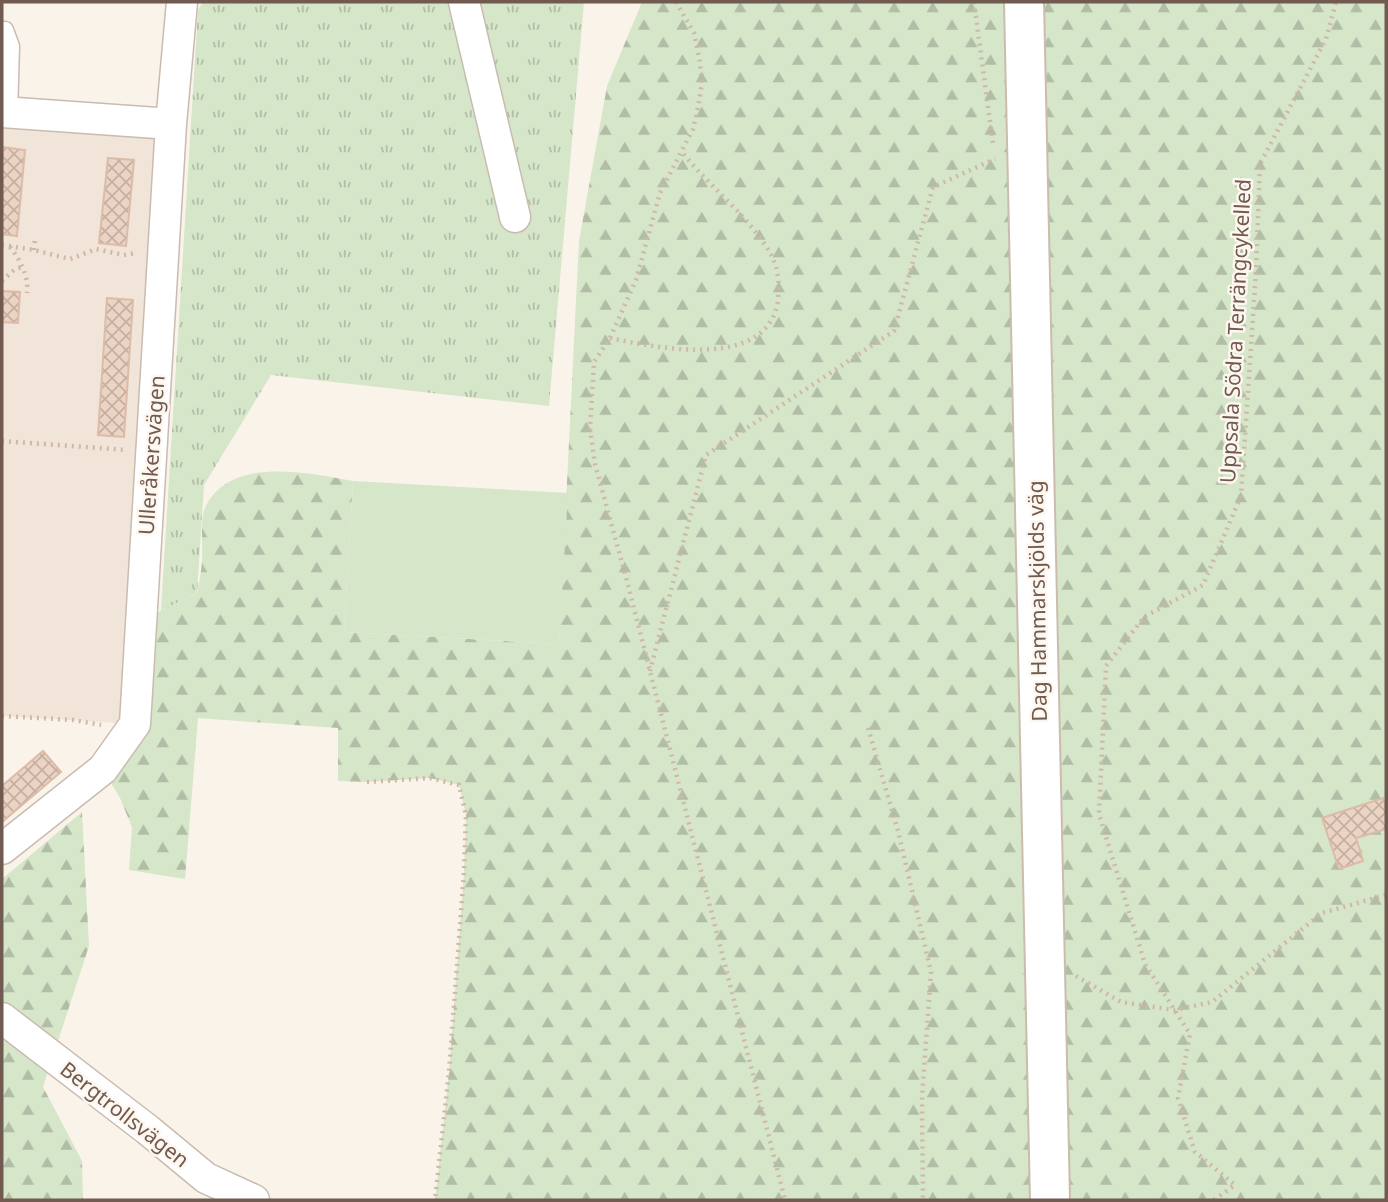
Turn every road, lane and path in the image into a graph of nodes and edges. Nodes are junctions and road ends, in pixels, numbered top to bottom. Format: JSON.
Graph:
{"nodes":[{"id":1,"x":182,"y":2,"type":"edge"},
{"id":2,"x":464,"y":2,"type":"edge"},
{"id":3,"x":676,"y":2,"type":"edge"},
{"id":4,"x":1024,"y":2,"type":"edge"},
{"id":5,"x":1336,"y":2,"type":"edge"},
{"id":6,"x":2,"y":30,"type":"edge"},
{"id":7,"x":5,"y":112,"type":"edge"},
{"id":8,"x":172,"y":124,"type":"junction"},
{"id":9,"x":682,"y":152,"type":"junction"},
{"id":10,"x":995,"y":159,"type":"dead end"},
{"id":11,"x":515,"y":217,"type":"dead end"},
{"id":12,"x":35,"y":237,"type":"dead end"},
{"id":13,"x":2,"y":245,"type":"edge"},
{"id":14,"x":10,"y":246,"type":"junction"},
{"id":15,"x":34,"y":250,"type":"junction"},
{"id":16,"x":139,"y":252,"type":"dead end"},
{"id":17,"x":22,"y":267,"type":"junction"},
{"id":18,"x":2,"y":281,"type":"edge"},
{"id":19,"x":27,"y":293,"type":"dead end"},
{"id":20,"x":610,"y":338,"type":"junction"},
{"id":21,"x":2,"y":440,"type":"edge"},
{"id":22,"x":131,"y":450,"type":"dead end"},
{"id":23,"x":650,"y":672,"type":"junction"},
{"id":24,"x":2,"y":716,"type":"edge"},
{"id":25,"x":112,"y":725,"type":"dead end"},
{"id":26,"x":869,"y":727,"type":"dead end"},
{"id":27,"x":367,"y":782,"type":"dead end"},
{"id":28,"x":2,"y":849,"type":"edge"},
{"id":29,"x":1386,"y":895,"type":"edge"},
{"id":30,"x":1044,"y":958,"type":"junction"},
{"id":31,"x":1174,"y":1010,"type":"junction"},
{"id":32,"x":2,"y":1018,"type":"edge"},
{"id":33,"x":199,"y":1189,"type":"edge"},
{"id":34,"x":254,"y":1200,"type":"edge"},
{"id":35,"x":435,"y":1200,"type":"edge"},
{"id":36,"x":785,"y":1200,"type":"edge"},
{"id":37,"x":923,"y":1200,"type":"edge"},
{"id":38,"x":1051,"y":1200,"type":"edge"},
{"id":39,"x":1214,"y":1200,"type":"edge"}],
"edges":[{"from":1,"to":8,"type":"street","name":"Ulleråkersvägen"},
{"from":2,"to":11,"type":"street"},
{"from":3,"to":9,"type":"path"},
{"from":4,"to":30,"type":"main road","name":"Dag Hammarskjölds väg"},
{"from":5,"to":31,"type":"path","name":"Uppsala Södra Terrängcykelled"},
{"from":6,"to":7,"type":"lane"},
{"from":7,"to":8,"type":"street"},
{"from":8,"to":28,"type":"street","name":"Ulleråkersvägen"},
{"from":9,"to":20,"type":"path"},
{"from":9,"to":20,"type":"path"},
{"from":10,"to":23,"type":"path"},
{"from":12,"to":15,"type":"path"},
{"from":13,"to":14,"type":"path"},
{"from":14,"to":15,"type":"path"},
{"from":14,"to":17,"type":"path"},
{"from":15,"to":16,"type":"path"},
{"from":17,"to":18,"type":"path"},
{"from":17,"to":19,"type":"path"},
{"from":20,"to":23,"type":"path"},
{"from":21,"to":22,"type":"path"},
{"from":23,"to":36,"type":"path"},
{"from":24,"to":25,"type":"path"},
{"from":26,"to":37,"type":"path"},
{"from":27,"to":35,"type":"path"},
{"from":29,"to":31,"type":"path"},
{"from":30,"to":31,"type":"path"},
{"from":30,"to":38,"type":"main road","name":"Dag Hammarskjölds väg"},
{"from":31,"to":39,"type":"path","name":"Uppsala Södra Terrängcykelled"},
{"from":32,"to":33,"type":"street","name":"Bergtrollsvägen"},
{"from":33,"to":34,"type":"street","name":"Bergtrollsvägen"}]}
